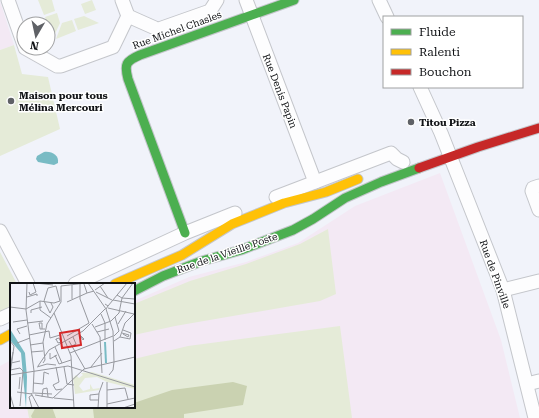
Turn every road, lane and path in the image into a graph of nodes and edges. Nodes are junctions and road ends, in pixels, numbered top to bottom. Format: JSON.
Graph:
{"nodes":[{"id":1,"x":8,"y":0,"type":"edge"},
{"id":2,"x":122,"y":0,"type":"edge"},
{"id":3,"x":217,"y":0,"type":"edge"},
{"id":4,"x":246,"y":0,"type":"edge"},
{"id":5,"x":294,"y":0,"type":"edge"},
{"id":6,"x":379,"y":0,"type":"edge"},
{"id":7,"x":252,"y":15,"type":"junction"},
{"id":8,"x":128,"y":16,"type":"junction"},
{"id":9,"x":387,"y":16,"type":"edge"},
{"id":10,"x":16,"y":22,"type":"edge"},
{"id":11,"x":40,"y":56,"type":"edge"},
{"id":12,"x":420,"y":88,"type":"edge"},
{"id":13,"x":539,"y":128,"type":"edge"},
{"id":14,"x":430,"y":155,"type":"dead end"},
{"id":15,"x":451,"y":156,"type":"junction"},
{"id":16,"x":408,"y":160,"type":"joint"},
{"id":17,"x":389,"y":167,"type":"dead end"},
{"id":18,"x":368,"y":175,"type":"dead end"},
{"id":19,"x":318,"y":181,"type":"junction"},
{"id":20,"x":539,"y":186,"type":"edge"},
{"id":21,"x":326,"y":192,"type":"junction"},
{"id":22,"x":539,"y":210,"type":"edge"},
{"id":23,"x":0,"y":231,"type":"edge"},
{"id":24,"x":185,"y":233,"type":"junction"},
{"id":25,"x":201,"y":243,"type":"junction"},
{"id":26,"x":182,"y":256,"type":"junction"},
{"id":27,"x":539,"y":281,"type":"edge"},
{"id":28,"x":27,"y":283,"type":"edge"},
{"id":29,"x":77,"y":283,"type":"edge"},
{"id":30,"x":116,"y":283,"type":"edge"},
{"id":31,"x":503,"y":290,"type":"junction"},
{"id":32,"x":135,"y":291,"type":"edge"},
{"id":33,"x":10,"y":314,"type":"edge"},
{"id":34,"x":0,"y":319,"type":"edge"},
{"id":35,"x":10,"y":335,"type":"edge"},
{"id":36,"x":0,"y":340,"type":"edge"},
{"id":37,"x":533,"y":382,"type":"edge"},
{"id":38,"x":535,"y":418,"type":"edge"}],
"edges":[{"from":1,"to":10,"type":"street"},
{"from":2,"to":8,"type":"street"},
{"from":3,"to":8,"type":"street"},
{"from":4,"to":7,"type":"street","name":"Rue Denis Papin"},
{"from":5,"to":7,"type":"main road","name":"Rue Michel Chasles"},
{"from":6,"to":9,"type":"street"},
{"from":7,"to":19,"type":"street","name":"Rue Denis Papin"},
{"from":7,"to":24,"type":"main road","name":"Rue Michel Chasles"},
{"from":8,"to":11,"type":"street"},
{"from":12,"to":15,"type":"street","name":"Rue de Pinville"},
{"from":13,"to":15,"type":"main road","name":"Rue de la Vieille Poste"},
{"from":14,"to":15,"type":"main road","name":"Rue de la Vieille Poste"},
{"from":15,"to":31,"type":"street","name":"Rue de Pinville"},
{"from":15,"to":32,"type":"main road","name":"Rue de la Vieille Poste"},
{"from":16,"to":17,"type":"main road"},
{"from":16,"to":19,"type":"street"},
{"from":18,"to":21,"type":"main road","name":"Rue de la Vieille Poste"},
{"from":19,"to":21,"type":"street"},
{"from":19,"to":24,"type":"street"},
{"from":20,"to":22,"type":"street"},
{"from":21,"to":25,"type":"main road","name":"Rue de la Vieille Poste"},
{"from":23,"to":28,"type":"street"},
{"from":24,"to":25,"type":"street","name":"Rue de la Vieille Poste"},
{"from":24,"to":26,"type":"street","name":"Rue de la Vieille Poste"},
{"from":24,"to":29,"type":"street"},
{"from":25,"to":26,"type":"main road","name":"Rue de la Vieille Poste"},
{"from":26,"to":30,"type":"main road","name":"Rue de la Vieille Poste"},
{"from":27,"to":31,"type":"street"},
{"from":31,"to":37,"type":"street","name":"Rue de Pinville"},
{"from":33,"to":34,"type":"street"},
{"from":35,"to":36,"type":"main road"},
{"from":37,"to":38,"type":"street","name":"Rue de Pinville"}]}
